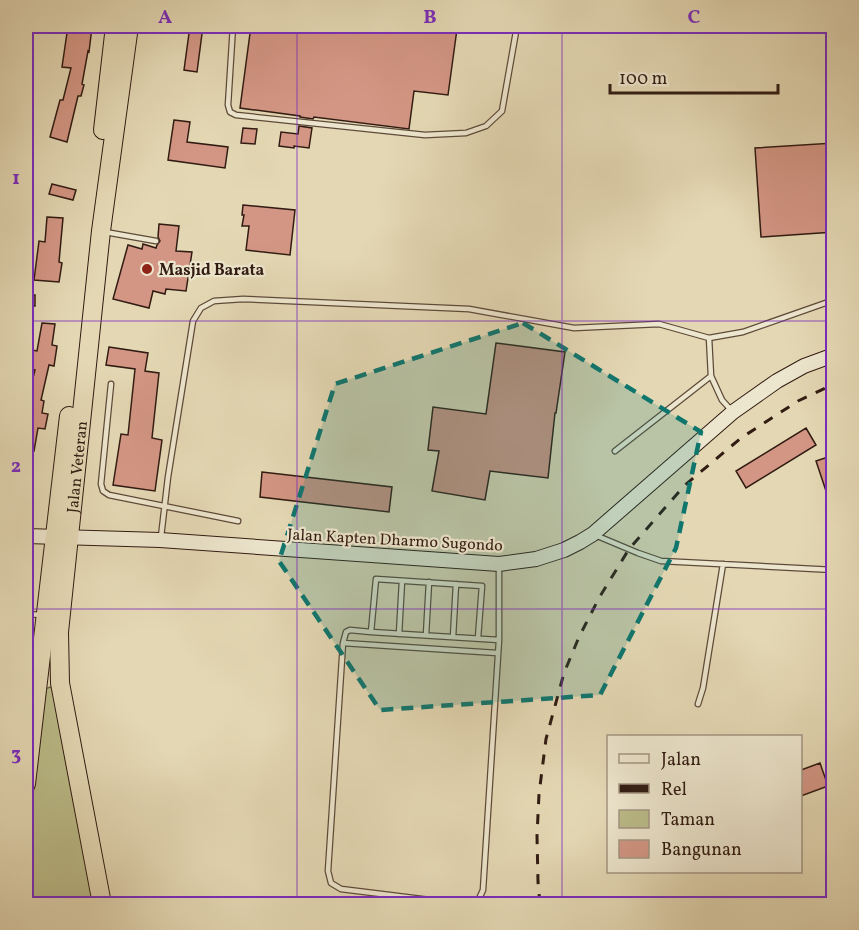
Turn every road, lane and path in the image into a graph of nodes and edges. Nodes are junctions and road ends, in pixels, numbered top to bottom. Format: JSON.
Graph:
{"nodes":[{"id":1,"x":115,"y":26,"type":"edge"},
{"id":2,"x":129,"y":26,"type":"edge"},
{"id":3,"x":233,"y":26,"type":"edge"},
{"id":4,"x":517,"y":26,"type":"edge"},
{"id":5,"x":102,"y":231,"type":"junction"},
{"id":6,"x":156,"y":241,"type":"dead end"},
{"id":7,"x":834,"y":300,"type":"edge"},
{"id":8,"x":709,"y":338,"type":"junction"},
{"id":9,"x":834,"y":355,"type":"edge"},
{"id":10,"x":711,"y":376,"type":"junction"},
{"id":11,"x":111,"y":384,"type":"dead end"},
{"id":12,"x":733,"y":412,"type":"junction"},
{"id":13,"x":615,"y":451,"type":"dead end"},
{"id":14,"x":165,"y":506,"type":"junction"},
{"id":15,"x":238,"y":521,"type":"dead end"},
{"id":16,"x":593,"y":534,"type":"junction"},
{"id":17,"x":26,"y":536,"type":"edge"},
{"id":18,"x":61,"y":537,"type":"junction"},
{"id":19,"x":160,"y":540,"type":"junction"},
{"id":20,"x":499,"y":564,"type":"junction"},
{"id":21,"x":723,"y":564,"type":"junction"},
{"id":22,"x":834,"y":570,"type":"edge"},
{"id":23,"x":402,"y":581,"type":"junction"},
{"id":24,"x":429,"y":582,"type":"junction"},
{"id":25,"x":456,"y":584,"type":"junction"},
{"id":26,"x":26,"y":614,"type":"edge"},
{"id":27,"x":45,"y":615,"type":"junction"},
{"id":28,"x":370,"y":632,"type":"junction"},
{"id":29,"x":399,"y":634,"type":"junction"},
{"id":30,"x":426,"y":635,"type":"junction"},
{"id":31,"x":453,"y":637,"type":"junction"},
{"id":32,"x":478,"y":638,"type":"junction"},
{"id":33,"x":499,"y":640,"type":"junction"},
{"id":34,"x":343,"y":643,"type":"junction"},
{"id":35,"x":497,"y":653,"type":"junction"},
{"id":36,"x":38,"y":682,"type":"junction"},
{"id":37,"x":60,"y":682,"type":"junction"},
{"id":38,"x":698,"y":704,"type":"dead end"},
{"id":39,"x":30,"y":705,"type":"edge"},
{"id":40,"x":26,"y":784,"type":"edge"},
{"id":41,"x":102,"y":904,"type":"edge"},
{"id":42,"x":462,"y":904,"type":"edge"},
{"id":43,"x":468,"y":904,"type":"edge"}],
"edges":[{"from":1,"to":18,"type":"highway","name":"Jalan Veteran"},
{"from":2,"to":5,"type":"highway","name":"Jalan Veteran"},
{"from":3,"to":4,"type":"lane"},
{"from":5,"to":6,"type":"lane"},
{"from":5,"to":18,"type":"highway","name":"Jalan Veteran"},
{"from":7,"to":8,"type":"lane"},
{"from":8,"to":10,"type":"lane"},
{"from":8,"to":14,"type":"lane"},
{"from":9,"to":12,"type":"main road","name":"Jalan Kapten Dharmo Sugondo"},
{"from":10,"to":12,"type":"lane"},
{"from":10,"to":13,"type":"lane"},
{"from":11,"to":14,"type":"lane"},
{"from":12,"to":16,"type":"main road","name":"Jalan Kapten Dharmo Sugondo"},
{"from":14,"to":15,"type":"lane"},
{"from":14,"to":19,"type":"lane"},
{"from":16,"to":20,"type":"main road","name":"Jalan Kapten Dharmo Sugondo"},
{"from":16,"to":21,"type":"lane"},
{"from":17,"to":18,"type":"main road","name":"Jalan Kapten Dharmo Sugondo"},
{"from":18,"to":19,"type":"main road","name":"Jalan Kapten Dharmo Sugondo"},
{"from":18,"to":27,"type":"highway","name":"Jalan Veteran"},
{"from":18,"to":37,"type":"highway","name":"Jalan Veteran"},
{"from":19,"to":20,"type":"main road","name":"Jalan Kapten Dharmo Sugondo"},
{"from":20,"to":33,"type":"lane"},
{"from":21,"to":22,"type":"lane"},
{"from":21,"to":38,"type":"lane"},
{"from":23,"to":24,"type":"lane"},
{"from":23,"to":28,"type":"lane"},
{"from":23,"to":29,"type":"lane"},
{"from":24,"to":25,"type":"lane"},
{"from":24,"to":30,"type":"lane"},
{"from":25,"to":31,"type":"lane"},
{"from":25,"to":32,"type":"lane"},
{"from":26,"to":27,"type":"lane"},
{"from":27,"to":36,"type":"highway","name":"Jalan Veteran"},
{"from":28,"to":29,"type":"lane"},
{"from":28,"to":34,"type":"lane"},
{"from":29,"to":30,"type":"lane"},
{"from":30,"to":31,"type":"lane"},
{"from":31,"to":32,"type":"lane"},
{"from":32,"to":33,"type":"lane"},
{"from":33,"to":35,"type":"lane"},
{"from":34,"to":35,"type":"lane"},
{"from":34,"to":42,"type":"lane"},
{"from":35,"to":43,"type":"lane"},
{"from":36,"to":37,"type":"highway"},
{"from":36,"to":39,"type":"highway","name":"Jalan Veteran"},
{"from":37,"to":41,"type":"highway","name":"Jalan Veteran"},
{"from":39,"to":40,"type":"highway","name":"Jalan Veteran"}]}
